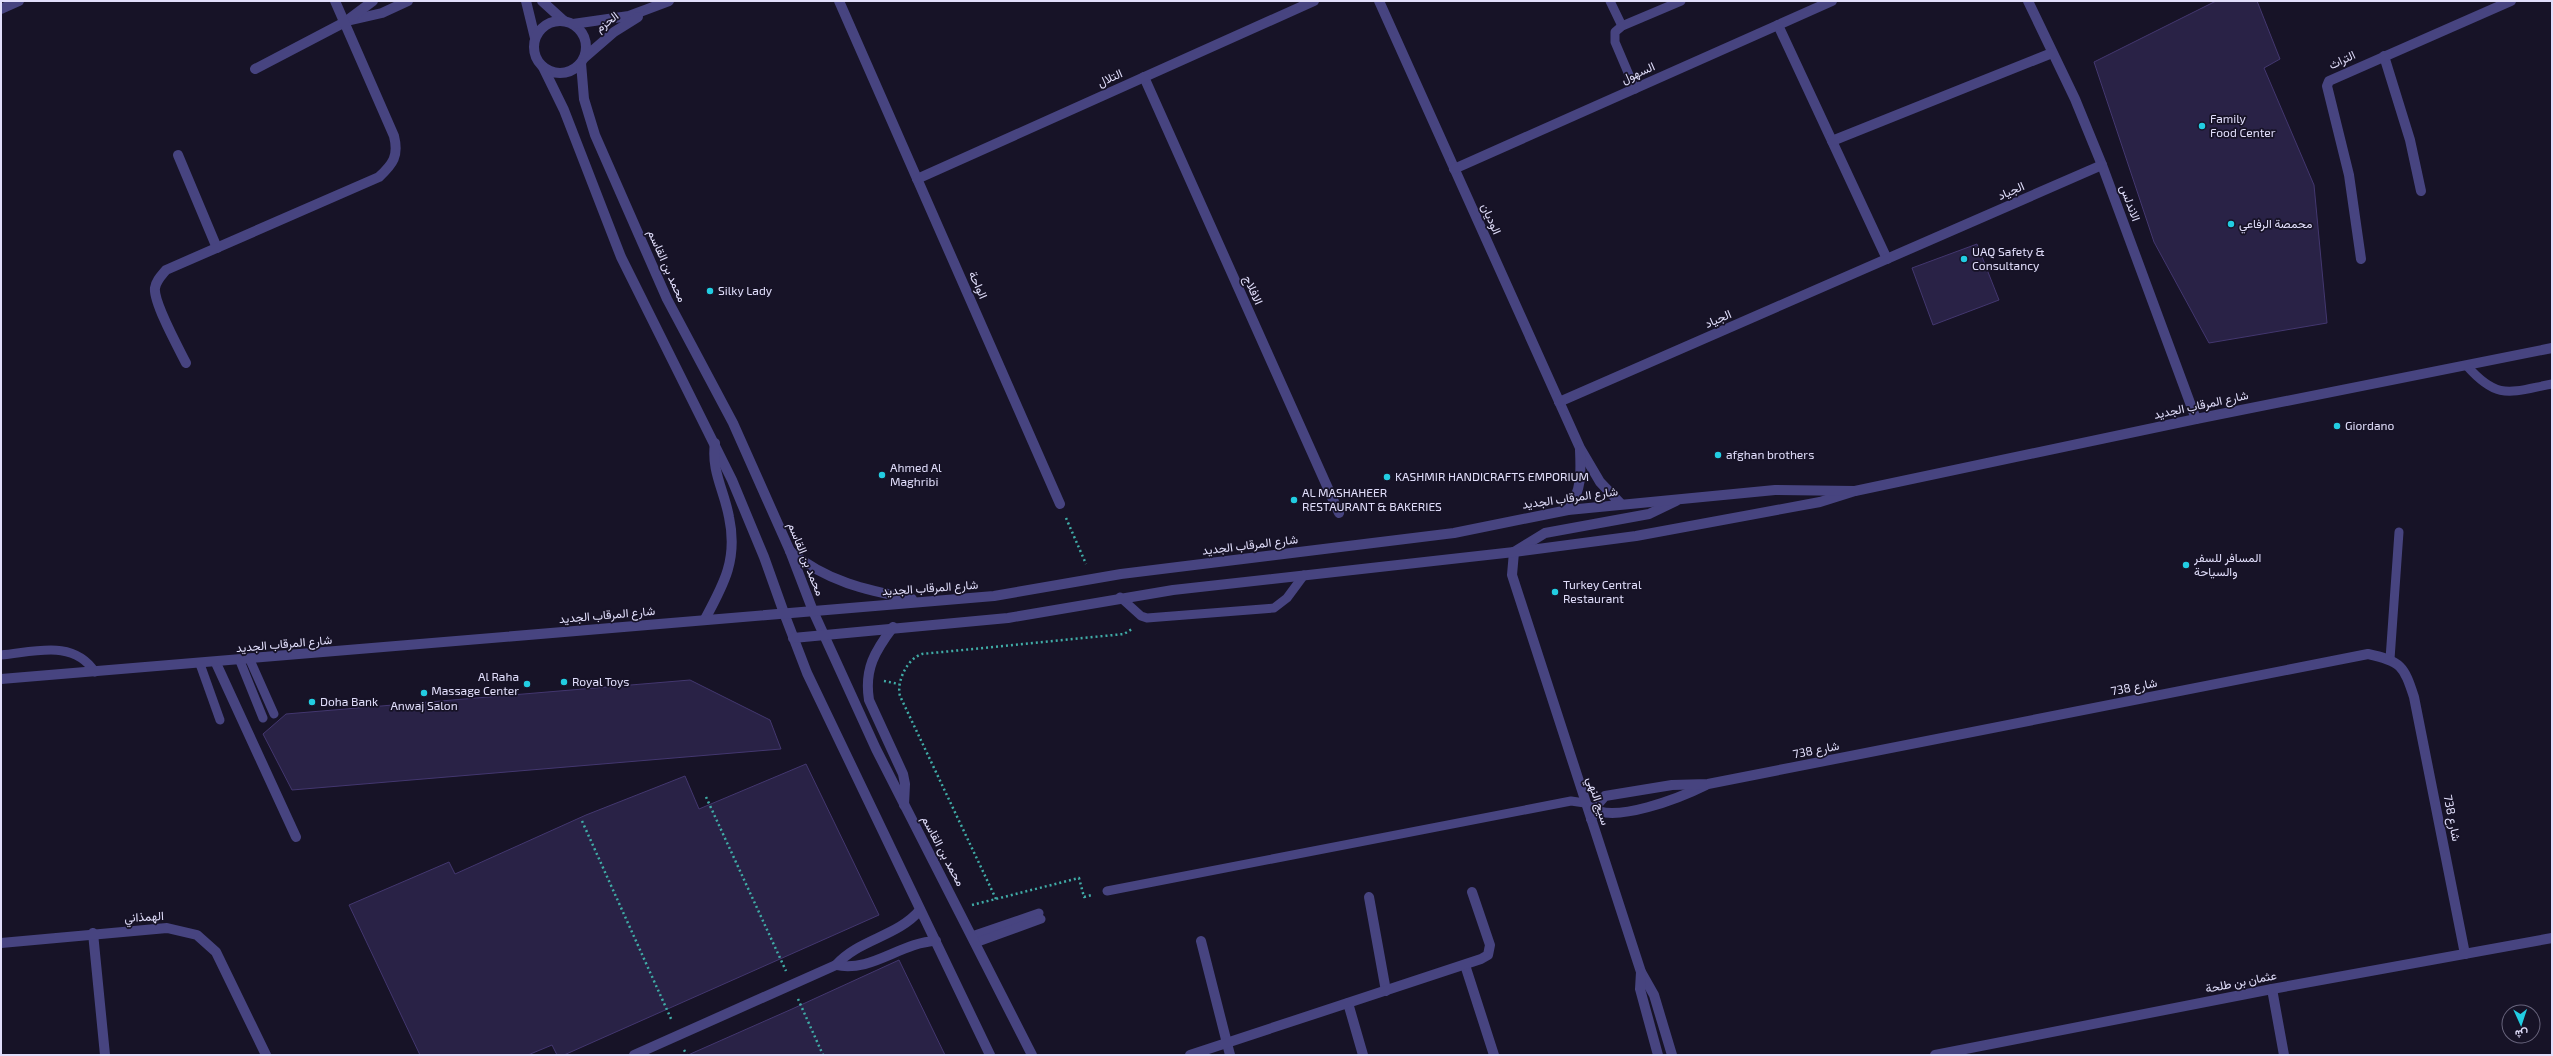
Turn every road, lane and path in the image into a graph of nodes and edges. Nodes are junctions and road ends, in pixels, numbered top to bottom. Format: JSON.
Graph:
{"nodes":[{"id":1,"x":19,"y":1,"type":"edge"},
{"id":2,"x":335,"y":1,"type":"edge"},
{"id":3,"x":373,"y":1,"type":"edge"},
{"id":4,"x":408,"y":1,"type":"edge"},
{"id":5,"x":526,"y":1,"type":"edge"},
{"id":6,"x":542,"y":1,"type":"edge"},
{"id":7,"x":669,"y":1,"type":"edge"},
{"id":8,"x":839,"y":1,"type":"edge"},
{"id":9,"x":1314,"y":1,"type":"edge"},
{"id":10,"x":1380,"y":1,"type":"edge"},
{"id":11,"x":1610,"y":1,"type":"edge"},
{"id":12,"x":1681,"y":1,"type":"edge"},
{"id":13,"x":1832,"y":1,"type":"edge"},
{"id":14,"x":2028,"y":1,"type":"edge"},
{"id":15,"x":2512,"y":1,"type":"edge"},
{"id":16,"x":1,"y":8,"type":"edge"},
{"id":17,"x":648,"y":10,"type":"junction"},
{"id":18,"x":345,"y":22,"type":"junction"},
{"id":19,"x":569,"y":22,"type":"junction"},
{"id":20,"x":1778,"y":25,"type":"junction"},
{"id":21,"x":1622,"y":26,"type":"junction"},
{"id":22,"x":535,"y":38,"type":"junction"},
{"id":23,"x":2052,"y":53,"type":"junction"},
{"id":24,"x":2384,"y":56,"type":"junction"},
{"id":25,"x":583,"y":60,"type":"junction"},
{"id":26,"x":542,"y":67,"type":"junction"},
{"id":27,"x":254,"y":70,"type":"dead end"},
{"id":28,"x":1144,"y":77,"type":"junction"},
{"id":29,"x":1635,"y":89,"type":"junction"},
{"id":30,"x":1832,"y":141,"type":"junction"},
{"id":31,"x":178,"y":154,"type":"dead end"},
{"id":32,"x":2102,"y":165,"type":"junction"},
{"id":33,"x":1454,"y":169,"type":"junction"},
{"id":34,"x":917,"y":179,"type":"junction"},
{"id":35,"x":2420,"y":191,"type":"dead end"},
{"id":36,"x":217,"y":248,"type":"junction"},
{"id":37,"x":1887,"y":259,"type":"junction"},
{"id":38,"x":2361,"y":259,"type":"dead end"},
{"id":39,"x":2552,"y":348,"type":"edge"},
{"id":40,"x":186,"y":363,"type":"dead end"},
{"id":41,"x":2466,"y":366,"type":"junction"},
{"id":42,"x":2552,"y":384,"type":"edge"},
{"id":43,"x":1559,"y":402,"type":"junction"},
{"id":44,"x":2196,"y":419,"type":"junction"},
{"id":45,"x":715,"y":442,"type":"junction"},
{"id":46,"x":1580,"y":448,"type":"junction"},
{"id":47,"x":1855,"y":491,"type":"junction"},
{"id":48,"x":1680,"y":499,"type":"junction"},
{"id":49,"x":1060,"y":504,"type":"joint"},
{"id":50,"x":1621,"y":504,"type":"junction"},
{"id":51,"x":1568,"y":510,"type":"junction"},
{"id":52,"x":1339,"y":513,"type":"dead end"},
{"id":53,"x":2399,"y":532,"type":"dead end"},
{"id":54,"x":790,"y":551,"type":"junction"},
{"id":55,"x":1514,"y":552,"type":"junction"},
{"id":56,"x":1304,"y":575,"type":"junction"},
{"id":57,"x":1093,"y":579,"type":"junction"},
{"id":58,"x":1120,"y":597,"type":"junction"},
{"id":59,"x":924,"y":601,"type":"junction"},
{"id":60,"x":813,"y":611,"type":"junction"},
{"id":61,"x":784,"y":613,"type":"junction"},
{"id":62,"x":1141,"y":616,"type":"junction"},
{"id":63,"x":705,"y":619,"type":"junction"},
{"id":64,"x":893,"y":627,"type":"junction"},
{"id":65,"x":823,"y":635,"type":"junction"},
{"id":66,"x":792,"y":638,"type":"junction"},
{"id":67,"x":1,"y":655,"type":"edge"},
{"id":68,"x":2390,"y":659,"type":"junction"},
{"id":69,"x":245,"y":660,"type":"junction"},
{"id":70,"x":216,"y":663,"type":"junction"},
{"id":71,"x":200,"y":664,"type":"junction"},
{"id":72,"x":95,"y":672,"type":"junction"},
{"id":73,"x":1,"y":679,"type":"edge"},
{"id":74,"x":274,"y":714,"type":"dead end"},
{"id":75,"x":263,"y":718,"type":"dead end"},
{"id":76,"x":220,"y":720,"type":"dead end"},
{"id":77,"x":1708,"y":784,"type":"junction"},
{"id":78,"x":706,"y":797,"type":"dead end"},
{"id":79,"x":1585,"y":802,"type":"junction"},
{"id":80,"x":904,"y":805,"type":"junction"},
{"id":81,"x":1593,"y":815,"type":"junction"},
{"id":82,"x":582,"y":821,"type":"dead end"},
{"id":83,"x":296,"y":837,"type":"dead end"},
{"id":84,"x":1107,"y":891,"type":"joint"},
{"id":85,"x":1472,"y":892,"type":"dead end"},
{"id":86,"x":1369,"y":897,"type":"dead end"},
{"id":87,"x":996,"y":899,"type":"junction"},
{"id":88,"x":958,"y":908,"type":"junction"},
{"id":89,"x":920,"y":910,"type":"junction"},
{"id":90,"x":1040,"y":916,"type":"dead end"},
{"id":91,"x":93,"y":933,"type":"junction"},
{"id":92,"x":2552,"y":938,"type":"edge"},
{"id":93,"x":974,"y":939,"type":"junction"},
{"id":94,"x":1201,"y":940,"type":"dead end"},
{"id":95,"x":936,"y":941,"type":"junction"},
{"id":96,"x":1,"y":943,"type":"edge"},
{"id":97,"x":2466,"y":954,"type":"junction"},
{"id":98,"x":836,"y":965,"type":"junction"},
{"id":99,"x":1465,"y":965,"type":"junction"},
{"id":100,"x":1641,"y":972,"type":"junction"},
{"id":101,"x":792,"y":985,"type":"junction"},
{"id":102,"x":2272,"y":989,"type":"junction"},
{"id":103,"x":1386,"y":991,"type":"junction"},
{"id":104,"x":1348,"y":1003,"type":"junction"},
{"id":105,"x":678,"y":1036,"type":"junction"},
{"id":106,"x":1227,"y":1043,"type":"junction"},
{"id":107,"x":105,"y":1055,"type":"edge"},
{"id":108,"x":266,"y":1055,"type":"edge"},
{"id":109,"x":634,"y":1055,"type":"edge"},
{"id":110,"x":687,"y":1055,"type":"edge"},
{"id":111,"x":823,"y":1055,"type":"edge"},
{"id":112,"x":990,"y":1055,"type":"edge"},
{"id":113,"x":1032,"y":1055,"type":"edge"},
{"id":114,"x":1190,"y":1055,"type":"edge"},
{"id":115,"x":1230,"y":1055,"type":"edge"},
{"id":116,"x":1363,"y":1055,"type":"edge"},
{"id":117,"x":1494,"y":1055,"type":"edge"},
{"id":118,"x":1658,"y":1055,"type":"edge"},
{"id":119,"x":1672,"y":1055,"type":"edge"},
{"id":120,"x":1936,"y":1055,"type":"edge"},
{"id":121,"x":2284,"y":1055,"type":"edge"}],
"edges":[{"from":1,"to":16,"type":"street"},
{"from":2,"to":18,"type":"street"},
{"from":3,"to":18,"type":"street"},
{"from":4,"to":18,"type":"street"},
{"from":5,"to":22,"type":"street"},
{"from":6,"to":19,"type":"street"},
{"from":7,"to":17,"type":"street","name":"الحزم"},
{"from":8,"to":34,"type":"street","name":"الواحة"},
{"from":9,"to":28,"type":"street","name":"التلال"},
{"from":10,"to":33,"type":"street","name":"الوديان"},
{"from":11,"to":21,"type":"lane"},
{"from":12,"to":21,"type":"lane"},
{"from":13,"to":20,"type":"street","name":"السهول"},
{"from":14,"to":23,"type":"street","name":"الاندلس"},
{"from":15,"to":24,"type":"street","name":"التراث"},
{"from":17,"to":19,"type":"street","name":"الحزم"},
{"from":17,"to":25,"type":"street","name":"الحزم"},
{"from":18,"to":27,"type":"street"},
{"from":18,"to":36,"type":"street"},
{"from":19,"to":22,"type":"street"},
{"from":19,"to":25,"type":"street"},
{"from":20,"to":29,"type":"street","name":"السهول"},
{"from":20,"to":30,"type":"street"},
{"from":21,"to":29,"type":"lane"},
{"from":22,"to":26,"type":"street"},
{"from":23,"to":30,"type":"street"},
{"from":23,"to":32,"type":"street","name":"الاندلس"},
{"from":24,"to":35,"type":"street"},
{"from":24,"to":38,"type":"street","name":"التراث"},
{"from":25,"to":26,"type":"street"},
{"from":25,"to":54,"type":"street","name":"محمد بن القاسم"},
{"from":26,"to":45,"type":"street"},
{"from":28,"to":34,"type":"street","name":"التلال"},
{"from":28,"to":52,"type":"street","name":"الافلاج"},
{"from":29,"to":33,"type":"street","name":"السهول"},
{"from":30,"to":37,"type":"street"},
{"from":31,"to":36,"type":"street"},
{"from":32,"to":37,"type":"street","name":"الجياد"},
{"from":32,"to":44,"type":"street","name":"الاندلس"},
{"from":33,"to":43,"type":"street","name":"الوديان"},
{"from":34,"to":49,"type":"street","name":"الواحة"},
{"from":36,"to":40,"type":"street"},
{"from":37,"to":43,"type":"street","name":"الجياد"},
{"from":39,"to":41,"type":"street","name":"شارع المرقاب الجديد"},
{"from":41,"to":42,"type":"lane"},
{"from":41,"to":44,"type":"street","name":"شارع المرقاب الجديد"},
{"from":43,"to":46,"type":"street","name":"الوديان"},
{"from":44,"to":47,"type":"street","name":"شارع المرقاب الجديد"},
{"from":45,"to":61,"type":"street"},
{"from":45,"to":63,"type":"street"},
{"from":46,"to":50,"type":"street","name":"الوديان"},
{"from":46,"to":51,"type":"street","name":"الوديان"},
{"from":47,"to":48,"type":"street","name":"شارع المرقاب الجديد"},
{"from":47,"to":55,"type":"street","name":"شارع المرقاب الجديد"},
{"from":48,"to":50,"type":"street","name":"شارع المرقاب الجديد"},
{"from":48,"to":55,"type":"street"},
{"from":49,"to":57,"type":"path"},
{"from":50,"to":51,"type":"street","name":"شارع المرقاب الجديد"},
{"from":51,"to":57,"type":"street","name":"شارع المرقاب الجديد"},
{"from":53,"to":68,"type":"lane"},
{"from":54,"to":59,"type":"street"},
{"from":54,"to":60,"type":"street","name":"محمد بن القاسم"},
{"from":55,"to":56,"type":"street","name":"شارع المرقاب الجديد"},
{"from":55,"to":79,"type":"street","name":"سيج النهي"},
{"from":56,"to":58,"type":"street","name":"شارع المرقاب الجديد"},
{"from":56,"to":62,"type":"lane"},
{"from":57,"to":59,"type":"street","name":"شارع المرقاب الجديد"},
{"from":58,"to":62,"type":"lane"},
{"from":58,"to":64,"type":"street","name":"شارع المرقاب الجديد"},
{"from":59,"to":60,"type":"street","name":"شارع المرقاب الجديد"},
{"from":60,"to":61,"type":"street","name":"شارع المرقاب الجديد"},
{"from":60,"to":65,"type":"street","name":"محمد بن القاسم"},
{"from":61,"to":63,"type":"street","name":"شارع المرقاب الجديد"},
{"from":61,"to":66,"type":"street"},
{"from":62,"to":87,"type":"path"},
{"from":63,"to":69,"type":"street","name":"شارع المرقاب الجديد"},
{"from":64,"to":65,"type":"street","name":"شارع المرقاب الجديد"},
{"from":64,"to":80,"type":"street"},
{"from":65,"to":66,"type":"street","name":"شارع المرقاب الجديد"},
{"from":65,"to":80,"type":"street","name":"محمد بن القاسم"},
{"from":66,"to":89,"type":"street"},
{"from":67,"to":72,"type":"lane"},
{"from":68,"to":77,"type":"street","name":"شارع 738"},
{"from":68,"to":97,"type":"street","name":"شارع 738"},
{"from":69,"to":70,"type":"street","name":"شارع المرقاب الجديد"},
{"from":69,"to":74,"type":"lane"},
{"from":69,"to":75,"type":"lane"},
{"from":70,"to":71,"type":"street","name":"شارع المرقاب الجديد"},
{"from":70,"to":83,"type":"street"},
{"from":71,"to":72,"type":"street","name":"شارع المرقاب الجديد"},
{"from":71,"to":76,"type":"lane"},
{"from":72,"to":73,"type":"street","name":"شارع المرقاب الجديد"},
{"from":77,"to":81,"type":"street"},
{"from":77,"to":81,"type":"street","name":"شارع 738"},
{"from":78,"to":101,"type":"path"},
{"from":79,"to":81,"type":"street","name":"سيج النهي"},
{"from":79,"to":84,"type":"lane"},
{"from":80,"to":88,"type":"street","name":"محمد بن القاسم"},
{"from":81,"to":100,"type":"street","name":"سيج النهي"},
{"from":82,"to":105,"type":"path"},
{"from":84,"to":87,"type":"path"},
{"from":85,"to":99,"type":"street"},
{"from":86,"to":103,"type":"street"},
{"from":87,"to":88,"type":"path"},
{"from":88,"to":93,"type":"street","name":"محمد بن القاسم"},
{"from":89,"to":95,"type":"street"},
{"from":89,"to":98,"type":"street"},
{"from":90,"to":93,"type":"lane"},
{"from":91,"to":96,"type":"street","name":"الهمذاني"},
{"from":91,"to":107,"type":"street"},
{"from":91,"to":108,"type":"street","name":"الهمذاني"},
{"from":92,"to":97,"type":"street","name":"عثمان بن طلحة"},
{"from":93,"to":113,"type":"street","name":"محمد بن القاسم"},
{"from":94,"to":106,"type":"street"},
{"from":95,"to":98,"type":"street"},
{"from":95,"to":112,"type":"street"},
{"from":97,"to":102,"type":"street","name":"عثمان بن طلحة"},
{"from":98,"to":101,"type":"street"},
{"from":99,"to":103,"type":"street"},
{"from":99,"to":117,"type":"street"},
{"from":100,"to":118,"type":"street"},
{"from":100,"to":119,"type":"street","name":"سيج النهي"},
{"from":101,"to":105,"type":"street"},
{"from":101,"to":111,"type":"path"},
{"from":102,"to":120,"type":"street","name":"عثمان بن طلحة"},
{"from":102,"to":121,"type":"street"},
{"from":103,"to":104,"type":"street"},
{"from":104,"to":106,"type":"street"},
{"from":104,"to":116,"type":"street"},
{"from":105,"to":109,"type":"street"},
{"from":105,"to":110,"type":"path"},
{"from":106,"to":114,"type":"street"},
{"from":106,"to":115,"type":"street"}]}
